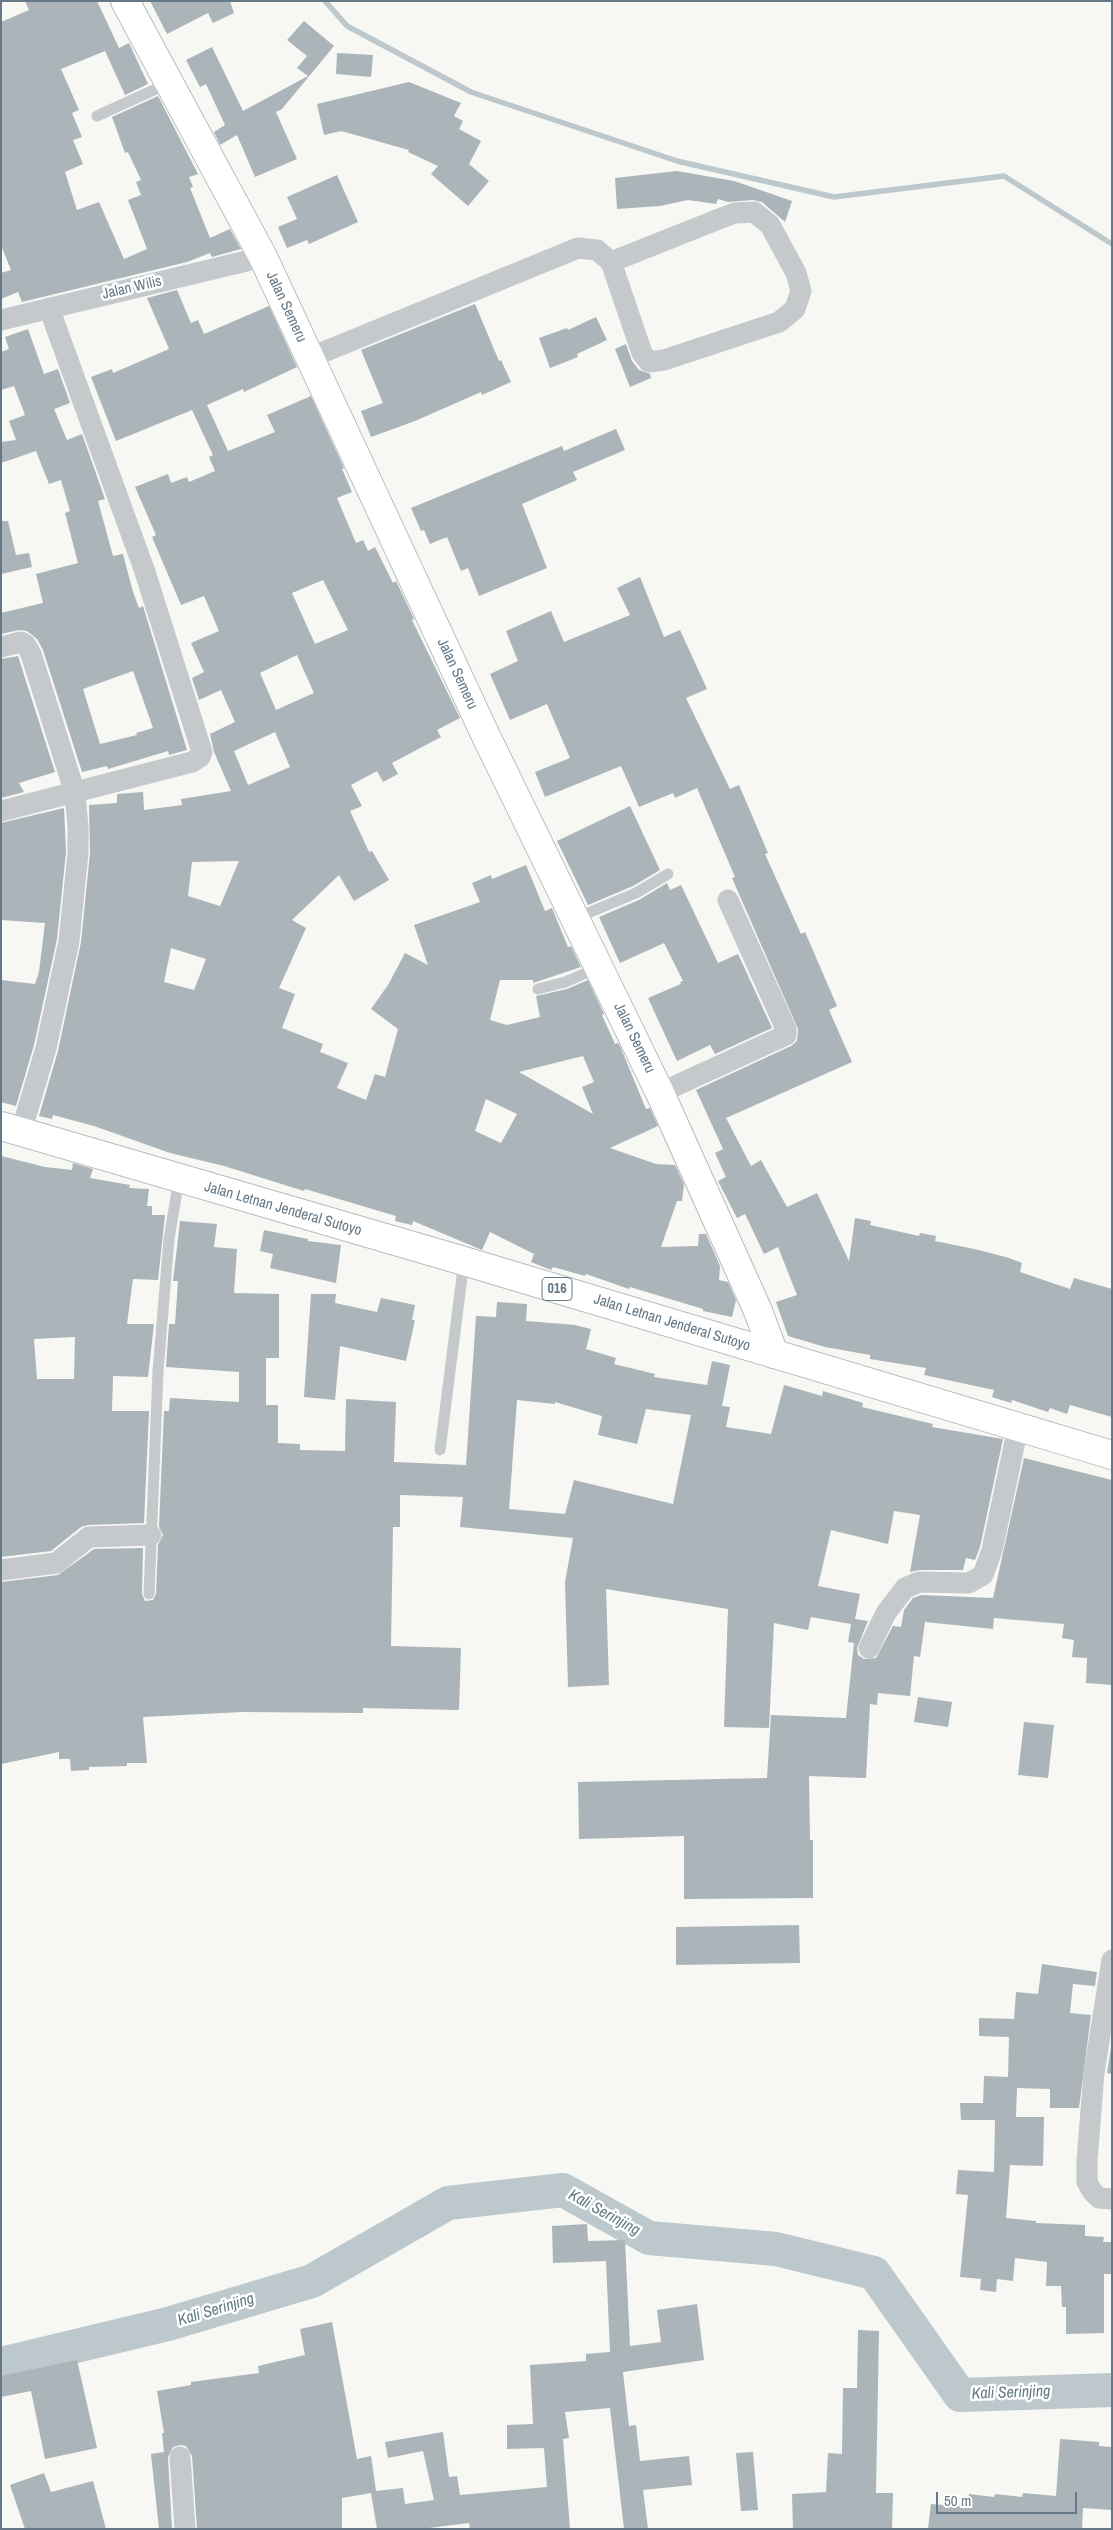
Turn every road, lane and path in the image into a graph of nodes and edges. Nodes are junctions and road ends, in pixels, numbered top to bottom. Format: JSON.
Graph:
{"nodes":[{"id":1,"x":125,"y":1,"type":"edge"},
{"id":2,"x":169,"y":83,"type":"junction"},
{"id":3,"x":97,"y":116,"type":"dead end"},
{"id":4,"x":263,"y":257,"type":"junction"},
{"id":5,"x":611,"y":262,"type":"junction"},
{"id":6,"x":49,"y":308,"type":"junction"},
{"id":7,"x":1,"y":320,"type":"edge"},
{"id":8,"x":309,"y":358,"type":"junction"},
{"id":9,"x":1,"y":647,"type":"edge"},
{"id":10,"x":75,"y":793,"type":"junction"},
{"id":11,"x":1,"y":811,"type":"edge"},
{"id":12,"x":668,"y":874,"type":"dead end"},
{"id":13,"x":728,"y":900,"type":"dead end"},
{"id":14,"x":576,"y":918,"type":"junction"},
{"id":15,"x":600,"y":967,"type":"junction"},
{"id":16,"x":538,"y":989,"type":"dead end"},
{"id":17,"x":660,"y":1092,"type":"junction"},
{"id":18,"x":11,"y":1129,"type":"edge"},
{"id":19,"x":179,"y":1179,"type":"junction"},
{"id":20,"x":464,"y":1261,"type":"junction"},
{"id":21,"x":774,"y":1354,"type":"junction"},
{"id":22,"x":1018,"y":1427,"type":"junction"},
{"id":23,"x":440,"y":1450,"type":"dead end"},
{"id":24,"x":1112,"y":1455,"type":"edge"},
{"id":25,"x":151,"y":1535,"type":"junction"},
{"id":26,"x":1,"y":1570,"type":"edge"},
{"id":27,"x":149,"y":1594,"type":"dead end"},
{"id":28,"x":869,"y":1648,"type":"dead end"},
{"id":29,"x":1112,"y":1960,"type":"edge"},
{"id":30,"x":1112,"y":2199,"type":"edge"},
{"id":31,"x":180,"y":2457,"type":"dead end"},
{"id":32,"x":185,"y":2529,"type":"edge"}],
"edges":[{"from":1,"to":2,"type":"street","name":"Jalan Semeru"},
{"from":2,"to":3,"type":"lane"},
{"from":2,"to":4,"type":"street","name":"Jalan Semeru"},
{"from":4,"to":6,"type":"street","name":"Jalan Wilis"},
{"from":4,"to":8,"type":"street","name":"Jalan Semeru"},
{"from":5,"to":5,"type":"street"},
{"from":5,"to":8,"type":"street"},
{"from":6,"to":7,"type":"street","name":"Jalan Wilis"},
{"from":6,"to":10,"type":"street"},
{"from":8,"to":14,"type":"street","name":"Jalan Semeru"},
{"from":9,"to":10,"type":"street"},
{"from":10,"to":11,"type":"street"},
{"from":10,"to":18,"type":"street"},
{"from":12,"to":14,"type":"lane"},
{"from":13,"to":17,"type":"street"},
{"from":14,"to":15,"type":"street","name":"Jalan Semeru"},
{"from":15,"to":16,"type":"lane"},
{"from":15,"to":17,"type":"street","name":"Jalan Semeru"},
{"from":17,"to":21,"type":"street","name":"Jalan Semeru"},
{"from":18,"to":19,"type":"street","name":"Jalan Letnan Jenderal Sutoyo","number":"016"},
{"from":19,"to":20,"type":"street","name":"Jalan Letnan Jenderal Sutoyo","number":"016"},
{"from":19,"to":25,"type":"lane"},
{"from":20,"to":21,"type":"street","name":"Jalan Letnan Jenderal Sutoyo","number":"016"},
{"from":20,"to":23,"type":"lane"},
{"from":21,"to":22,"type":"street","name":"Jalan Letnan Jenderal Sutoyo","number":"016"},
{"from":22,"to":24,"type":"street","name":"Jalan Letnan Jenderal Sutoyo","number":"016"},
{"from":22,"to":28,"type":"street"},
{"from":25,"to":26,"type":"street"},
{"from":25,"to":27,"type":"lane"},
{"from":29,"to":30,"type":"street"},
{"from":31,"to":32,"type":"street"}]}
